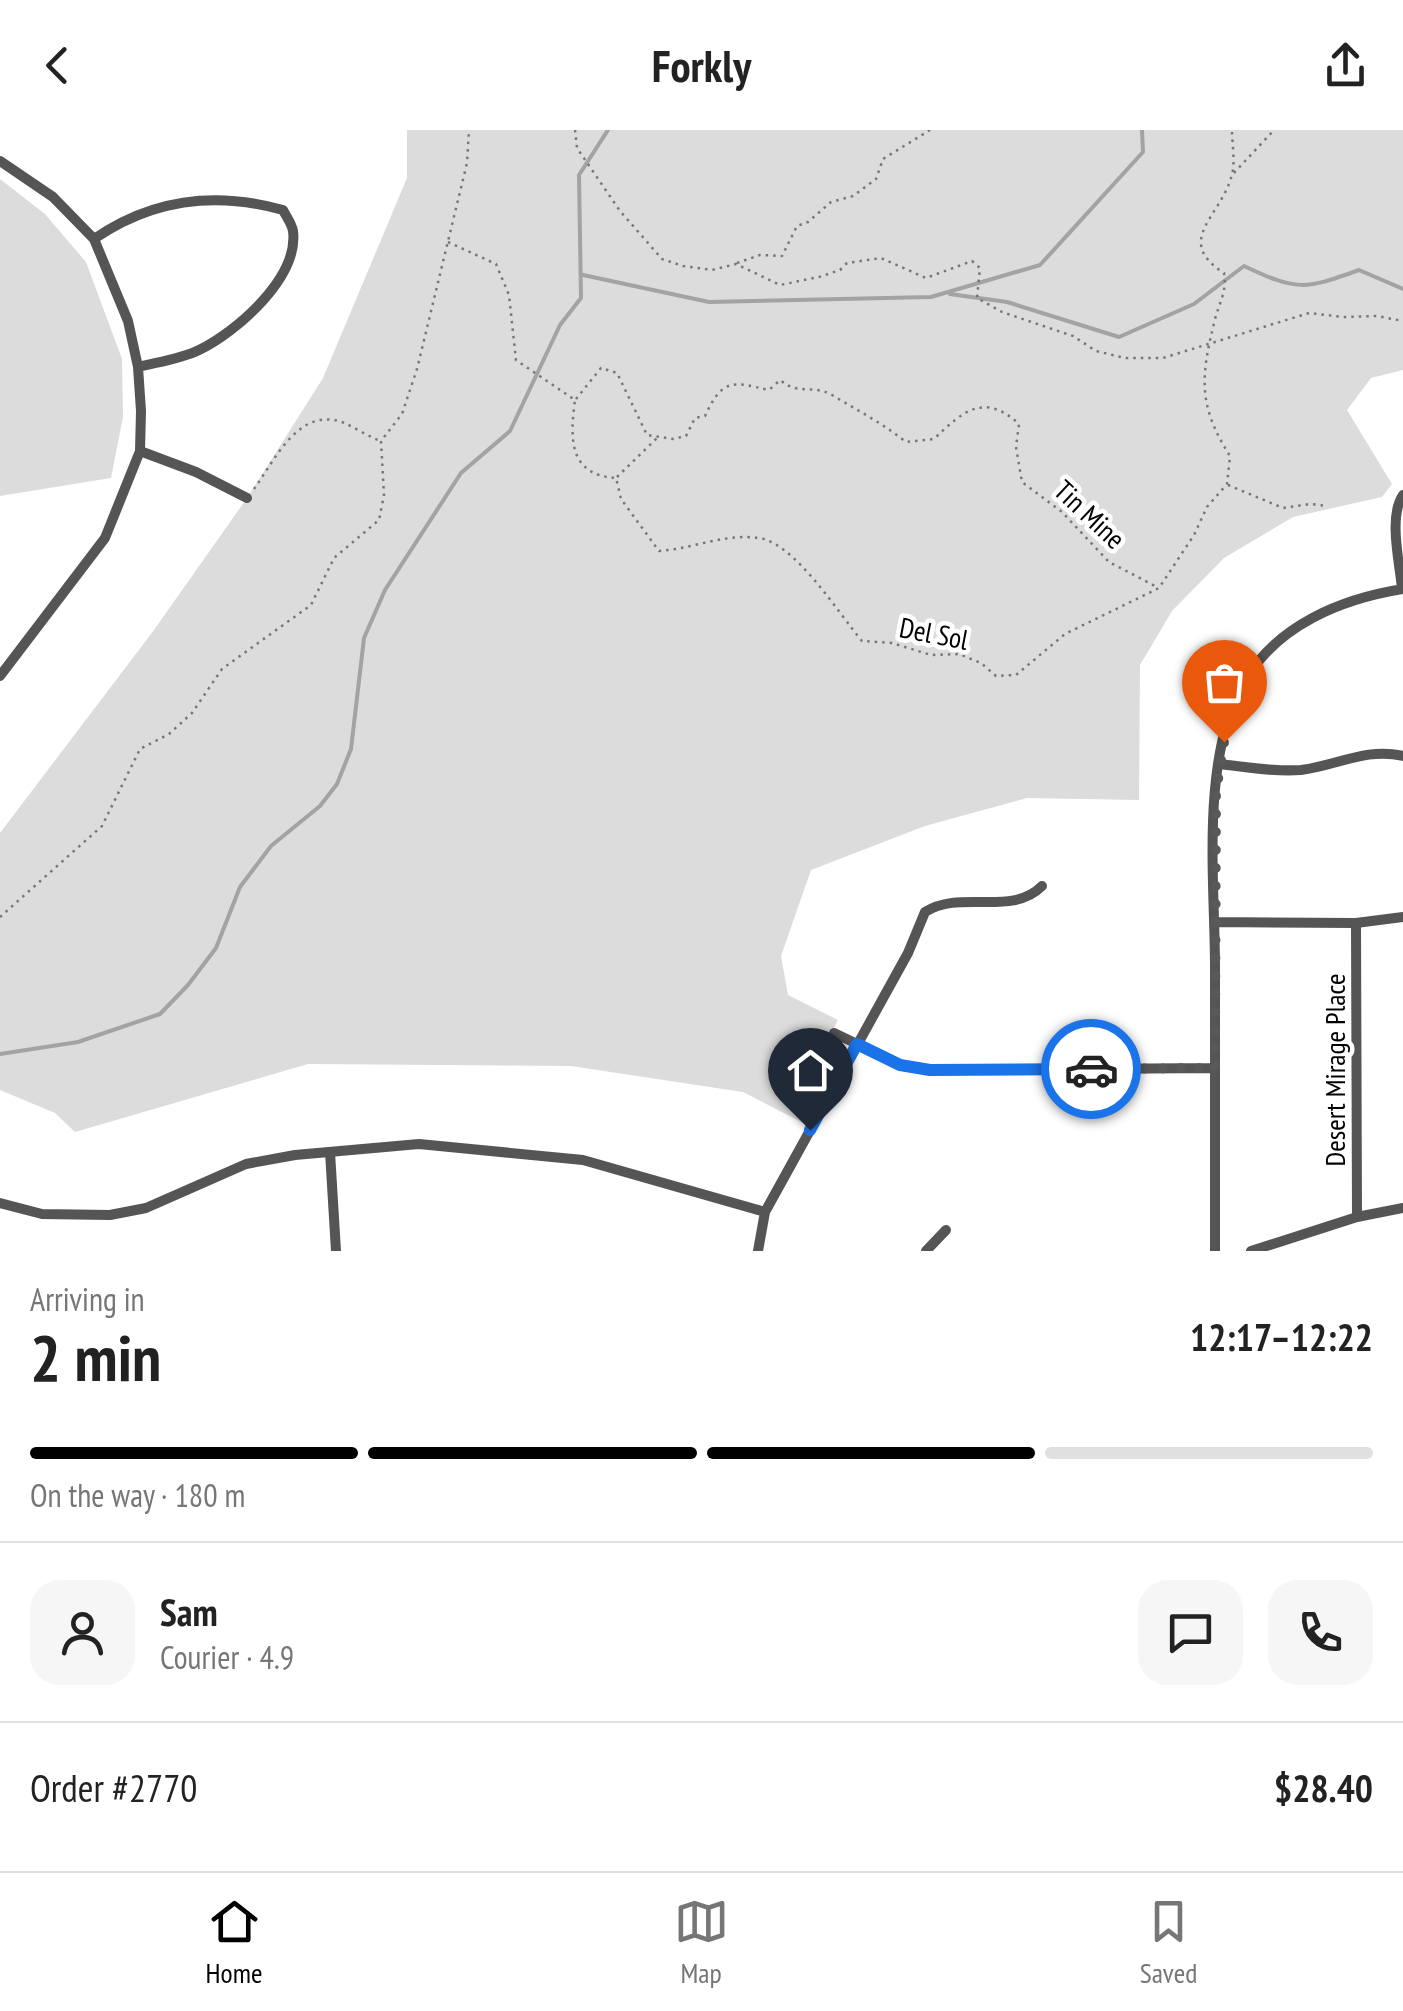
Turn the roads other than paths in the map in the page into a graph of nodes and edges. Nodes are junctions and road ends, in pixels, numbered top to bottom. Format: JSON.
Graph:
{"nodes":[{"id":1,"x":0,"y":160,"type":"edge"},
{"id":2,"x":94,"y":238,"type":"junction"},
{"id":3,"x":138,"y":367,"type":"junction"},
{"id":4,"x":140,"y":451,"type":"junction"},
{"id":5,"x":1403,"y":495,"type":"edge"},
{"id":6,"x":247,"y":498,"type":"road end"},
{"id":7,"x":1402,"y":589,"type":"edge"},
{"id":8,"x":0,"y":676,"type":"edge"},
{"id":9,"x":1403,"y":756,"type":"edge"},
{"id":10,"x":1220,"y":764,"type":"junction"},
{"id":11,"x":1042,"y":886,"type":"dead end"},
{"id":12,"x":1403,"y":917,"type":"edge"},
{"id":13,"x":1215,"y":922,"type":"junction"},
{"id":14,"x":1356,"y":923,"type":"junction"},
{"id":15,"x":834,"y":1033,"type":"dead end"},
{"id":16,"x":857,"y":1044,"type":"junction"},
{"id":17,"x":1215,"y":1068,"type":"junction"},
{"id":18,"x":330,"y":1152,"type":"junction"},
{"id":19,"x":0,"y":1203,"type":"edge"},
{"id":20,"x":1403,"y":1208,"type":"edge"},
{"id":21,"x":765,"y":1212,"type":"junction"},
{"id":22,"x":1357,"y":1216,"type":"junction"},
{"id":23,"x":946,"y":1230,"type":"dead end"},
{"id":24,"x":336,"y":1251,"type":"edge"},
{"id":25,"x":758,"y":1251,"type":"edge"},
{"id":26,"x":926,"y":1251,"type":"edge"},
{"id":27,"x":1215,"y":1251,"type":"edge"},
{"id":28,"x":1251,"y":1251,"type":"edge"}],
"edges":[{"from":1,"to":2,"type":"street"},
{"from":2,"to":3,"type":"street"},
{"from":2,"to":3,"type":"street"},
{"from":3,"to":4,"type":"street"},
{"from":4,"to":6,"type":"street"},
{"from":4,"to":8,"type":"street"},
{"from":5,"to":7,"type":"street"},
{"from":7,"to":10,"type":"street"},
{"from":9,"to":10,"type":"street"},
{"from":10,"to":13,"type":"street"},
{"from":11,"to":16,"type":"street"},
{"from":12,"to":14,"type":"street"},
{"from":13,"to":14,"type":"street"},
{"from":13,"to":17,"type":"street"},
{"from":14,"to":22,"type":"street","name":"Desert Mirage Place"},
{"from":15,"to":16,"type":"street"},
{"from":16,"to":17,"type":"street"},
{"from":16,"to":21,"type":"street"},
{"from":17,"to":27,"type":"street"},
{"from":18,"to":19,"type":"street"},
{"from":18,"to":21,"type":"street"},
{"from":18,"to":24,"type":"street"},
{"from":20,"to":22,"type":"street"},
{"from":21,"to":25,"type":"street"},
{"from":22,"to":28,"type":"street"},
{"from":23,"to":26,"type":"street"}]}
